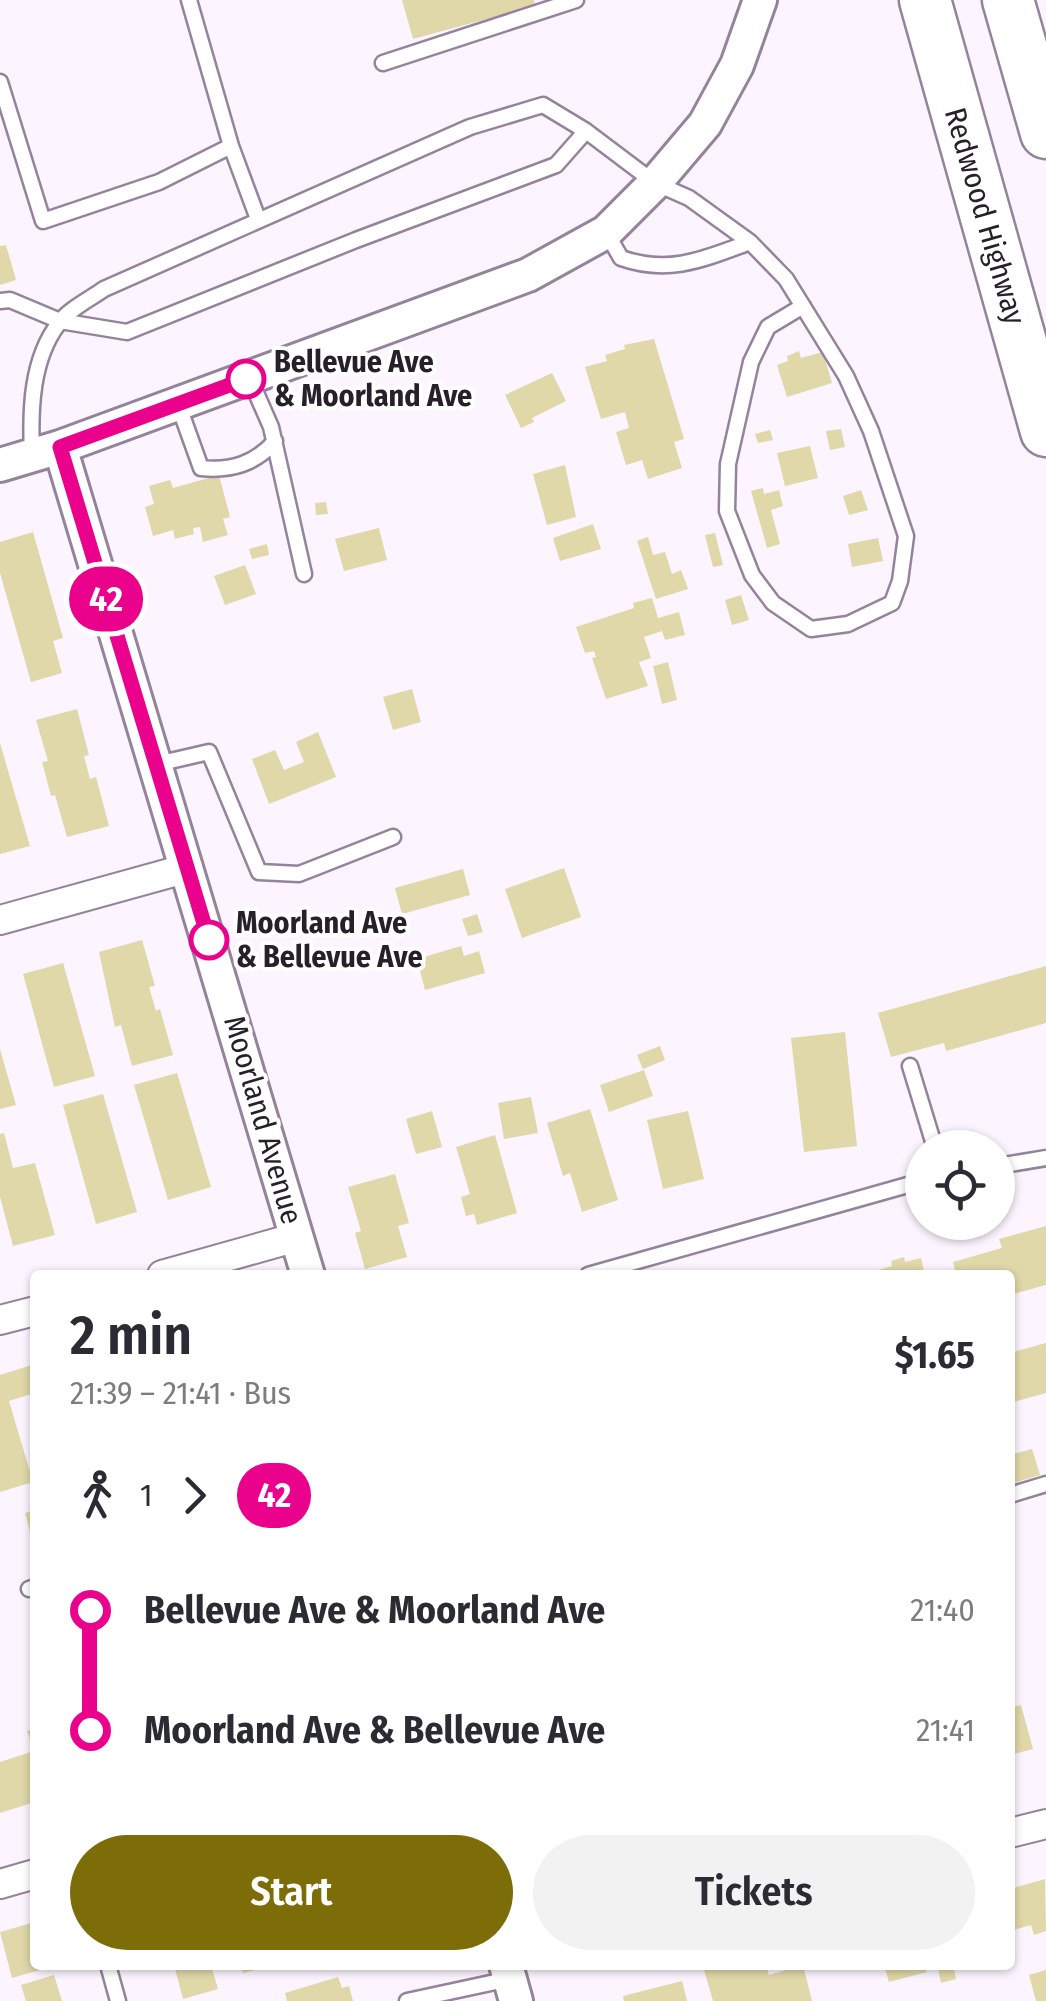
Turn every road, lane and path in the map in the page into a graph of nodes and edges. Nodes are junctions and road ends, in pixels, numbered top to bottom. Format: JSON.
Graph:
{"nodes":[{"id":1,"x":189,"y":0,"type":"edge"},
{"id":2,"x":576,"y":0,"type":"edge"},
{"id":3,"x":760,"y":0,"type":"edge"},
{"id":4,"x":925,"y":0,"type":"edge"},
{"id":5,"x":1008,"y":0,"type":"edge"},
{"id":6,"x":383,"y":63,"type":"dead end"},
{"id":7,"x":0,"y":82,"type":"edge"},
{"id":8,"x":586,"y":132,"type":"junction"},
{"id":9,"x":1046,"y":134,"type":"edge"},
{"id":10,"x":231,"y":146,"type":"junction"},
{"id":11,"x":655,"y":183,"type":"junction"},
{"id":12,"x":258,"y":219,"type":"junction"},
{"id":13,"x":606,"y":232,"type":"junction"},
{"id":14,"x":750,"y":242,"type":"junction"},
{"id":15,"x":0,"y":301,"type":"edge"},
{"id":16,"x":803,"y":306,"type":"junction"},
{"id":17,"x":60,"y":321,"type":"junction"},
{"id":18,"x":250,"y":378,"type":"junction"},
{"id":19,"x":178,"y":403,"type":"junction"},
{"id":20,"x":1046,"y":431,"type":"edge"},
{"id":21,"x":275,"y":441,"type":"junction"},
{"id":22,"x":31,"y":456,"type":"edge"},
{"id":23,"x":304,"y":574,"type":"dead end"},
{"id":24,"x":157,"y":764,"type":"junction"},
{"id":25,"x":393,"y":836,"type":"dead end"},
{"id":26,"x":188,"y":868,"type":"junction"},
{"id":27,"x":0,"y":920,"type":"edge"},
{"id":28,"x":910,"y":1066,"type":"dead end"},
{"id":29,"x":930,"y":1130,"type":"edge"},
{"id":30,"x":1046,"y":1158,"type":"edge"},
{"id":31,"x":1015,"y":1163,"type":"edge"},
{"id":32,"x":905,"y":1186,"type":"edge"},
{"id":33,"x":297,"y":1237,"type":"junction"},
{"id":34,"x":180,"y":1270,"type":"edge"},
{"id":35,"x":307,"y":1270,"type":"edge"},
{"id":36,"x":606,"y":1270,"type":"edge"},
{"id":37,"x":30,"y":1311,"type":"edge"},
{"id":38,"x":0,"y":1320,"type":"edge"},
{"id":39,"x":1046,"y":1484,"type":"edge"},
{"id":40,"x":1015,"y":1493,"type":"edge"},
{"id":41,"x":1046,"y":1824,"type":"edge"},
{"id":42,"x":1015,"y":1832,"type":"edge"},
{"id":43,"x":30,"y":1875,"type":"edge"},
{"id":44,"x":0,"y":1884,"type":"edge"},
{"id":45,"x":109,"y":1970,"type":"edge"},
{"id":46,"x":511,"y":1982,"type":"edge"},
{"id":47,"x":118,"y":2001,"type":"edge"},
{"id":48,"x":407,"y":2001,"type":"edge"}],
"edges":[{"from":1,"to":10,"type":"lane"},
{"from":2,"to":6,"type":"lane"},
{"from":3,"to":11,"type":"street"},
{"from":4,"to":20,"type":"highway","name":"Redwood Highway"},
{"from":5,"to":9,"type":"highway"},
{"from":7,"to":10,"type":"lane"},
{"from":8,"to":11,"type":"lane"},
{"from":8,"to":12,"type":"lane"},
{"from":8,"to":17,"type":"lane"},
{"from":10,"to":12,"type":"lane"},
{"from":11,"to":13,"type":"street"},
{"from":11,"to":14,"type":"lane"},
{"from":12,"to":17,"type":"lane"},
{"from":13,"to":14,"type":"lane"},
{"from":13,"to":18,"type":"street"},
{"from":14,"to":16,"type":"lane"},
{"from":15,"to":17,"type":"lane"},
{"from":16,"to":16,"type":"lane"},
{"from":17,"to":22,"type":"lane"},
{"from":18,"to":19,"type":"street"},
{"from":18,"to":21,"type":"lane"},
{"from":19,"to":21,"type":"lane"},
{"from":19,"to":22,"type":"street"},
{"from":21,"to":23,"type":"lane"},
{"from":22,"to":24,"type":"street","name":"Moorland Avenue"},
{"from":24,"to":25,"type":"lane"},
{"from":24,"to":26,"type":"street","name":"Moorland Avenue"},
{"from":26,"to":27,"type":"street"},
{"from":26,"to":33,"type":"street","name":"Moorland Avenue"},
{"from":28,"to":29,"type":"lane"},
{"from":30,"to":31,"type":"lane"},
{"from":32,"to":36,"type":"lane"},
{"from":33,"to":34,"type":"street"},
{"from":33,"to":35,"type":"street","name":"Moorland Avenue"},
{"from":37,"to":38,"type":"street"},
{"from":39,"to":40,"type":"lane"},
{"from":41,"to":42,"type":"street"},
{"from":43,"to":44,"type":"street"},
{"from":45,"to":47,"type":"lane"},
{"from":46,"to":48,"type":"lane"}]}
